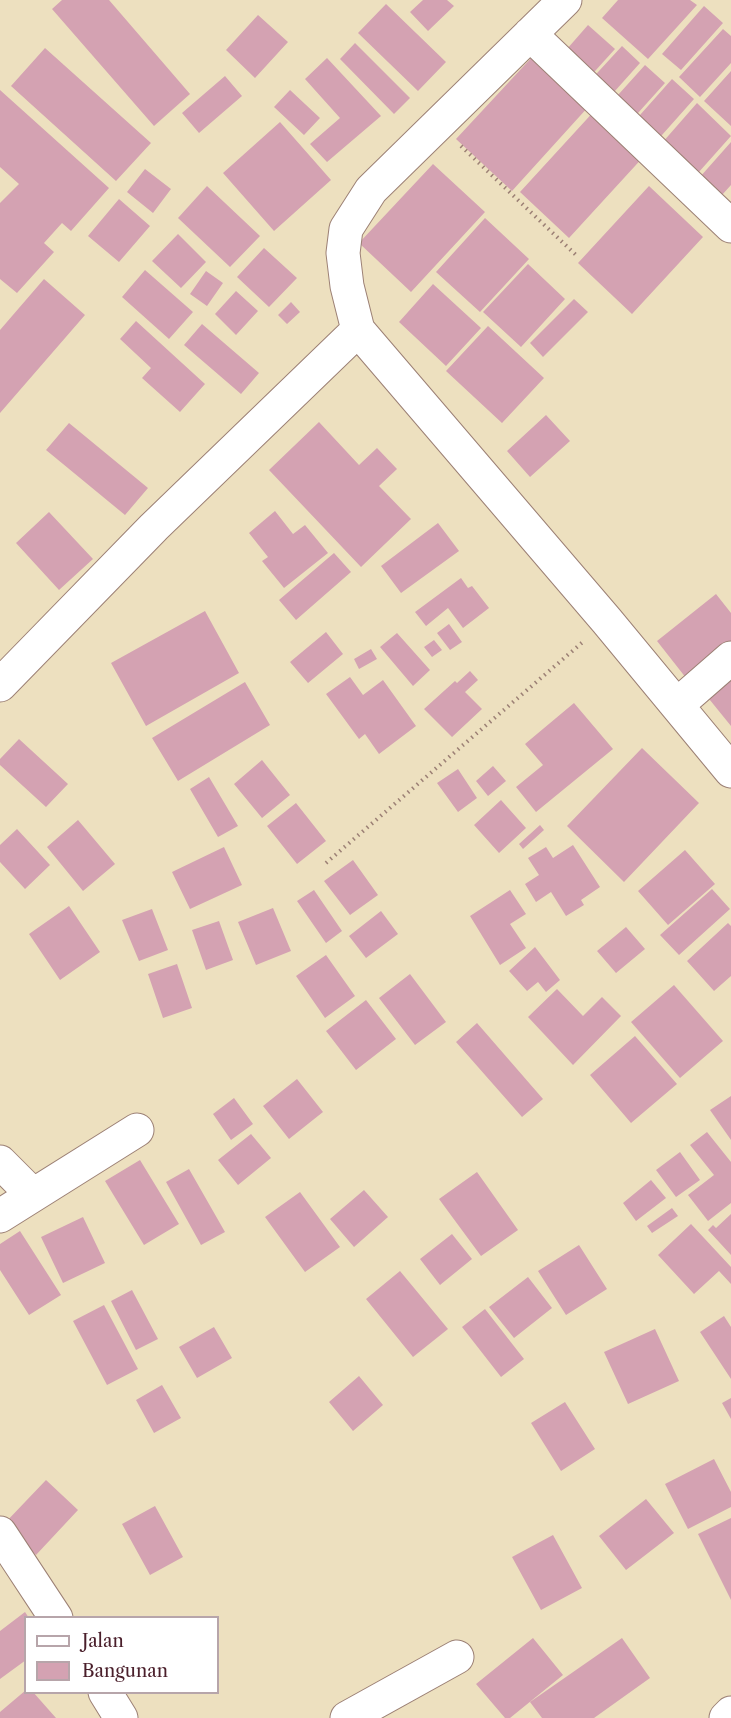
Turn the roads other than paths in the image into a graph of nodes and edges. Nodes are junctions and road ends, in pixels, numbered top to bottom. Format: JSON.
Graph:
{"nodes":[{"id":1,"x":565,"y":0,"type":"edge"},
{"id":2,"x":530,"y":33,"type":"junction"},
{"id":3,"x":731,"y":226,"type":"edge"},
{"id":4,"x":358,"y":330,"type":"junction"},
{"id":5,"x":731,"y":658,"type":"edge"},
{"id":6,"x":0,"y":685,"type":"edge"},
{"id":7,"x":677,"y":705,"type":"junction"},
{"id":8,"x":731,"y":771,"type":"edge"},
{"id":9,"x":136,"y":1130,"type":"dead end"},
{"id":10,"x":0,"y":1162,"type":"edge"},
{"id":11,"x":33,"y":1195,"type":"junction"},
{"id":12,"x":0,"y":1216,"type":"edge"},
{"id":13,"x":0,"y":1533,"type":"edge"},
{"id":14,"x":55,"y":1616,"type":"edge"},
{"id":15,"x":457,"y":1657,"type":"dead end"},
{"id":16,"x":106,"y":1694,"type":"edge"},
{"id":17,"x":731,"y":1713,"type":"edge"},
{"id":18,"x":121,"y":1718,"type":"edge"},
{"id":19,"x":347,"y":1718,"type":"edge"},
{"id":20,"x":726,"y":1718,"type":"edge"}],
"edges":[{"from":1,"to":2,"type":"street"},
{"from":2,"to":3,"type":"street"},
{"from":2,"to":4,"type":"street"},
{"from":4,"to":6,"type":"street"},
{"from":4,"to":7,"type":"street"},
{"from":5,"to":7,"type":"street"},
{"from":7,"to":8,"type":"street"},
{"from":9,"to":11,"type":"street"},
{"from":10,"to":11,"type":"street"},
{"from":11,"to":12,"type":"street"},
{"from":13,"to":14,"type":"street"},
{"from":15,"to":19,"type":"street"},
{"from":16,"to":18,"type":"street"},
{"from":17,"to":20,"type":"street"}]}
